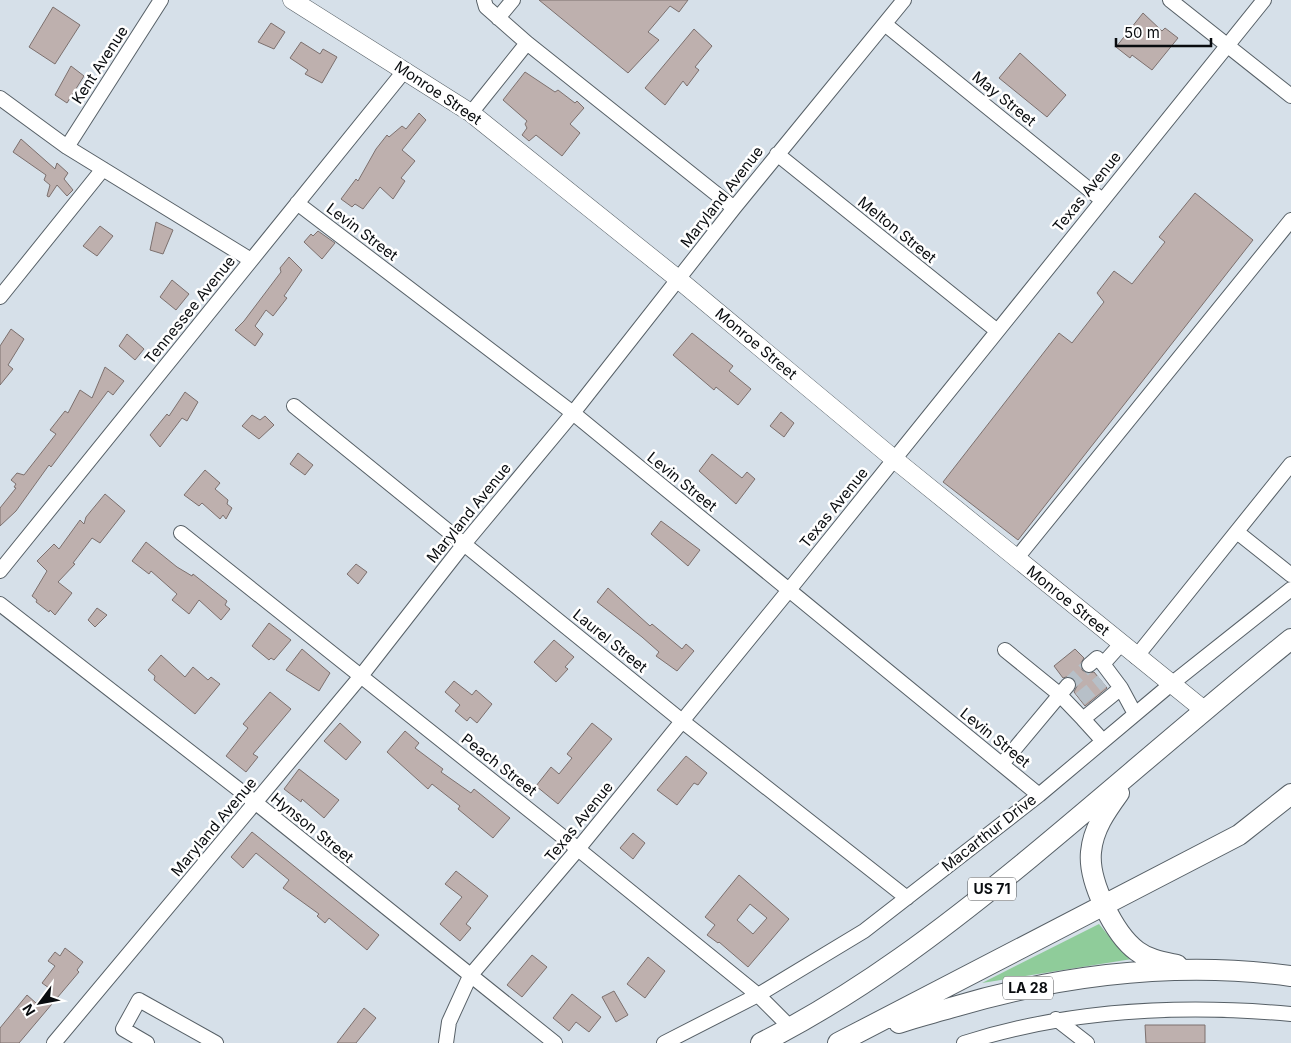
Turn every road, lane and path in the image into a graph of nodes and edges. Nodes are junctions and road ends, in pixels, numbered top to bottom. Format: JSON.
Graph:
{"nodes":[{"id":1,"x":161,"y":0,"type":"edge"},
{"id":2,"x":292,"y":0,"type":"edge"},
{"id":3,"x":484,"y":0,"type":"edge"},
{"id":4,"x":513,"y":0,"type":"edge"},
{"id":5,"x":904,"y":0,"type":"edge"},
{"id":6,"x":1170,"y":0,"type":"edge"},
{"id":7,"x":1264,"y":0,"type":"edge"},
{"id":8,"x":498,"y":18,"type":"junction"},
{"id":9,"x":886,"y":24,"type":"junction"},
{"id":10,"x":527,"y":43,"type":"junction"},
{"id":11,"x":1228,"y":45,"type":"junction"},
{"id":12,"x":405,"y":70,"type":"junction"},
{"id":13,"x":1291,"y":96,"type":"edge"},
{"id":14,"x":0,"y":98,"type":"edge"},
{"id":15,"x":471,"y":113,"type":"junction"},
{"id":16,"x":67,"y":147,"type":"junction"},
{"id":17,"x":777,"y":154,"type":"junction"},
{"id":18,"x":104,"y":169,"type":"junction"},
{"id":19,"x":1102,"y":200,"type":"junction"},
{"id":20,"x":297,"y":203,"type":"junction"},
{"id":21,"x":734,"y":208,"type":"junction"},
{"id":22,"x":1291,"y":220,"type":"edge"},
{"id":23,"x":251,"y":260,"type":"junction"},
{"id":24,"x":678,"y":279,"type":"junction"},
{"id":25,"x":0,"y":297,"type":"edge"},
{"id":26,"x":996,"y":330,"type":"junction"},
{"id":27,"x":294,"y":406,"type":"dead end"},
{"id":28,"x":573,"y":413,"type":"junction"},
{"id":29,"x":894,"y":459,"type":"junction"},
{"id":30,"x":1291,"y":464,"type":"edge"},
{"id":31,"x":1237,"y":532,"type":"junction"},
{"id":32,"x":181,"y":534,"type":"dead end"},
{"id":33,"x":464,"y":544,"type":"junction"},
{"id":34,"x":1016,"y":558,"type":"junction"},
{"id":35,"x":0,"y":571,"type":"edge"},
{"id":36,"x":1291,"y":575,"type":"edge"},
{"id":37,"x":1291,"y":589,"type":"edge"},
{"id":38,"x":789,"y":590,"type":"junction"},
{"id":39,"x":0,"y":604,"type":"edge"},
{"id":40,"x":1291,"y":639,"type":"edge"},
{"id":41,"x":1121,"y":644,"type":"junction"},
{"id":42,"x":1005,"y":650,"type":"dead end"},
{"id":43,"x":1136,"y":657,"type":"junction"},
{"id":44,"x":361,"y":676,"type":"junction"},
{"id":45,"x":1170,"y":685,"type":"junction"},
{"id":46,"x":1121,"y":688,"type":"junction"},
{"id":47,"x":1064,"y":689,"type":"junction"},
{"id":48,"x":1204,"y":710,"type":"junction"},
{"id":49,"x":1135,"y":714,"type":"junction"},
{"id":50,"x":1083,"y":719,"type":"junction"},
{"id":51,"x":682,"y":720,"type":"junction"},
{"id":52,"x":1103,"y":741,"type":"junction"},
{"id":53,"x":1002,"y":764,"type":"junction"},
{"id":54,"x":1133,"y":773,"type":"junction"},
{"id":55,"x":1291,"y":794,"type":"edge"},
{"id":56,"x":1039,"y":795,"type":"junction"},
{"id":57,"x":256,"y":803,"type":"junction"},
{"id":58,"x":578,"y":849,"type":"junction"},
{"id":59,"x":908,"y":898,"type":"junction"},
{"id":60,"x":1105,"y":906,"type":"junction"},
{"id":61,"x":1213,"y":972,"type":"junction"},
{"id":62,"x":470,"y":976,"type":"junction"},
{"id":63,"x":1291,"y":976,"type":"edge"},
{"id":64,"x":758,"y":995,"type":"junction"},
{"id":65,"x":1291,"y":1014,"type":"edge"},
{"id":66,"x":1056,"y":1020,"type":"junction"},
{"id":67,"x":791,"y":1028,"type":"junction"},
{"id":68,"x":54,"y":1043,"type":"edge"},
{"id":69,"x":148,"y":1043,"type":"edge"},
{"id":70,"x":216,"y":1043,"type":"edge"},
{"id":71,"x":446,"y":1043,"type":"edge"},
{"id":72,"x":555,"y":1043,"type":"edge"},
{"id":73,"x":664,"y":1043,"type":"edge"},
{"id":74,"x":761,"y":1043,"type":"edge"},
{"id":75,"x":838,"y":1043,"type":"edge"},
{"id":76,"x":851,"y":1043,"type":"edge"},
{"id":77,"x":964,"y":1043,"type":"edge"},
{"id":78,"x":1087,"y":1043,"type":"edge"}],
"edges":[{"from":1,"to":16,"type":"street","name":"Kent Avenue"},
{"from":2,"to":12,"type":"main road","name":"Monroe Street"},
{"from":3,"to":8,"type":"street"},
{"from":4,"to":8,"type":"street"},
{"from":5,"to":9,"type":"street","name":"Maryland Avenue"},
{"from":6,"to":11,"type":"street"},
{"from":7,"to":11,"type":"street","name":"Texas Avenue"},
{"from":8,"to":10,"type":"street"},
{"from":9,"to":17,"type":"street","name":"Maryland Avenue"},
{"from":9,"to":19,"type":"street","name":"May Street"},
{"from":10,"to":15,"type":"street"},
{"from":10,"to":21,"type":"street"},
{"from":11,"to":13,"type":"street"},
{"from":11,"to":19,"type":"street","name":"Texas Avenue"},
{"from":12,"to":15,"type":"main road","name":"Monroe Street"},
{"from":12,"to":20,"type":"street","name":"Tennessee Avenue"},
{"from":14,"to":16,"type":"street"},
{"from":15,"to":24,"type":"main road","name":"Monroe Street"},
{"from":16,"to":18,"type":"street"},
{"from":17,"to":21,"type":"street","name":"Maryland Avenue"},
{"from":17,"to":26,"type":"street","name":"Melton Street"},
{"from":18,"to":23,"type":"street"},
{"from":18,"to":25,"type":"street"},
{"from":19,"to":26,"type":"street","name":"Texas Avenue"},
{"from":20,"to":23,"type":"street","name":"Tennessee Avenue"},
{"from":20,"to":28,"type":"street","name":"Levin Street"},
{"from":21,"to":24,"type":"street","name":"Maryland Avenue"},
{"from":22,"to":34,"type":"street"},
{"from":23,"to":35,"type":"street","name":"Tennessee Avenue"},
{"from":24,"to":28,"type":"street","name":"Maryland Avenue"},
{"from":24,"to":29,"type":"main road","name":"Monroe Street"},
{"from":26,"to":29,"type":"street","name":"Texas Avenue"},
{"from":27,"to":33,"type":"street","name":"Laurel Street"},
{"from":28,"to":33,"type":"street","name":"Maryland Avenue"},
{"from":28,"to":38,"type":"street","name":"Levin Street"},
{"from":29,"to":34,"type":"main road","name":"Monroe Street"},
{"from":29,"to":38,"type":"street","name":"Texas Avenue"},
{"from":30,"to":31,"type":"street"},
{"from":31,"to":36,"type":"street"},
{"from":31,"to":43,"type":"street"},
{"from":32,"to":44,"type":"street","name":"Peach Street"},
{"from":33,"to":44,"type":"street","name":"Maryland Avenue"},
{"from":33,"to":51,"type":"street","name":"Laurel Street"},
{"from":34,"to":41,"type":"main road","name":"Monroe Street"},
{"from":37,"to":45,"type":"street","name":"Macarthur Drive"},
{"from":38,"to":51,"type":"street","name":"Texas Avenue"},
{"from":38,"to":53,"type":"street","name":"Levin Street"},
{"from":39,"to":57,"type":"street","name":"Hynson Street"},
{"from":40,"to":48,"type":"highway","number":"US 71"},
{"from":41,"to":43,"type":"main road","name":"Monroe Street"},
{"from":41,"to":46,"type":"street"},
{"from":42,"to":47,"type":"street"},
{"from":43,"to":45,"type":"main road","name":"Monroe Street"},
{"from":44,"to":57,"type":"street","name":"Maryland Avenue"},
{"from":44,"to":58,"type":"street","name":"Peach Street"},
{"from":45,"to":48,"type":"main road","name":"Monroe Street"},
{"from":45,"to":49,"type":"street","name":"Macarthur Drive"},
{"from":46,"to":49,"type":"street"},
{"from":46,"to":50,"type":"street"},
{"from":47,"to":50,"type":"street"},
{"from":47,"to":53,"type":"street"},
{"from":48,"to":54,"type":"highway","number":"US 71"},
{"from":49,"to":52,"type":"street","name":"Macarthur Drive"},
{"from":50,"to":52,"type":"street"},
{"from":51,"to":58,"type":"street","name":"Texas Avenue"},
{"from":51,"to":59,"type":"street","name":"Laurel Street"},
{"from":52,"to":56,"type":"street","name":"Macarthur Drive"},
{"from":53,"to":56,"type":"street","name":"Levin Street"},
{"from":54,"to":60,"type":"highway"},
{"from":54,"to":67,"type":"highway","number":"US 71"},
{"from":55,"to":60,"type":"highway"},
{"from":56,"to":59,"type":"street","name":"Macarthur Drive"},
{"from":57,"to":62,"type":"street","name":"Hynson Street"},
{"from":57,"to":68,"type":"street","name":"Maryland Avenue"},
{"from":58,"to":62,"type":"street","name":"Texas Avenue"},
{"from":58,"to":64,"type":"street","name":"Peach Street"},
{"from":59,"to":64,"type":"street","name":"Macarthur Drive"},
{"from":60,"to":61,"type":"highway"},
{"from":60,"to":75,"type":"highway"},
{"from":61,"to":63,"type":"highway","number":"LA 28"},
{"from":61,"to":76,"type":"highway","number":"LA 28"},
{"from":62,"to":71,"type":"street","name":"Texas Avenue"},
{"from":62,"to":72,"type":"street","name":"Hynson Street"},
{"from":64,"to":67,"type":"street","name":"Peach Street"},
{"from":64,"to":73,"type":"street","name":"Macarthur Drive"},
{"from":65,"to":66,"type":"street"},
{"from":66,"to":77,"type":"street"},
{"from":66,"to":78,"type":"street"},
{"from":67,"to":74,"type":"highway","number":"US 71"},
{"from":69,"to":70,"type":"street"}]}
